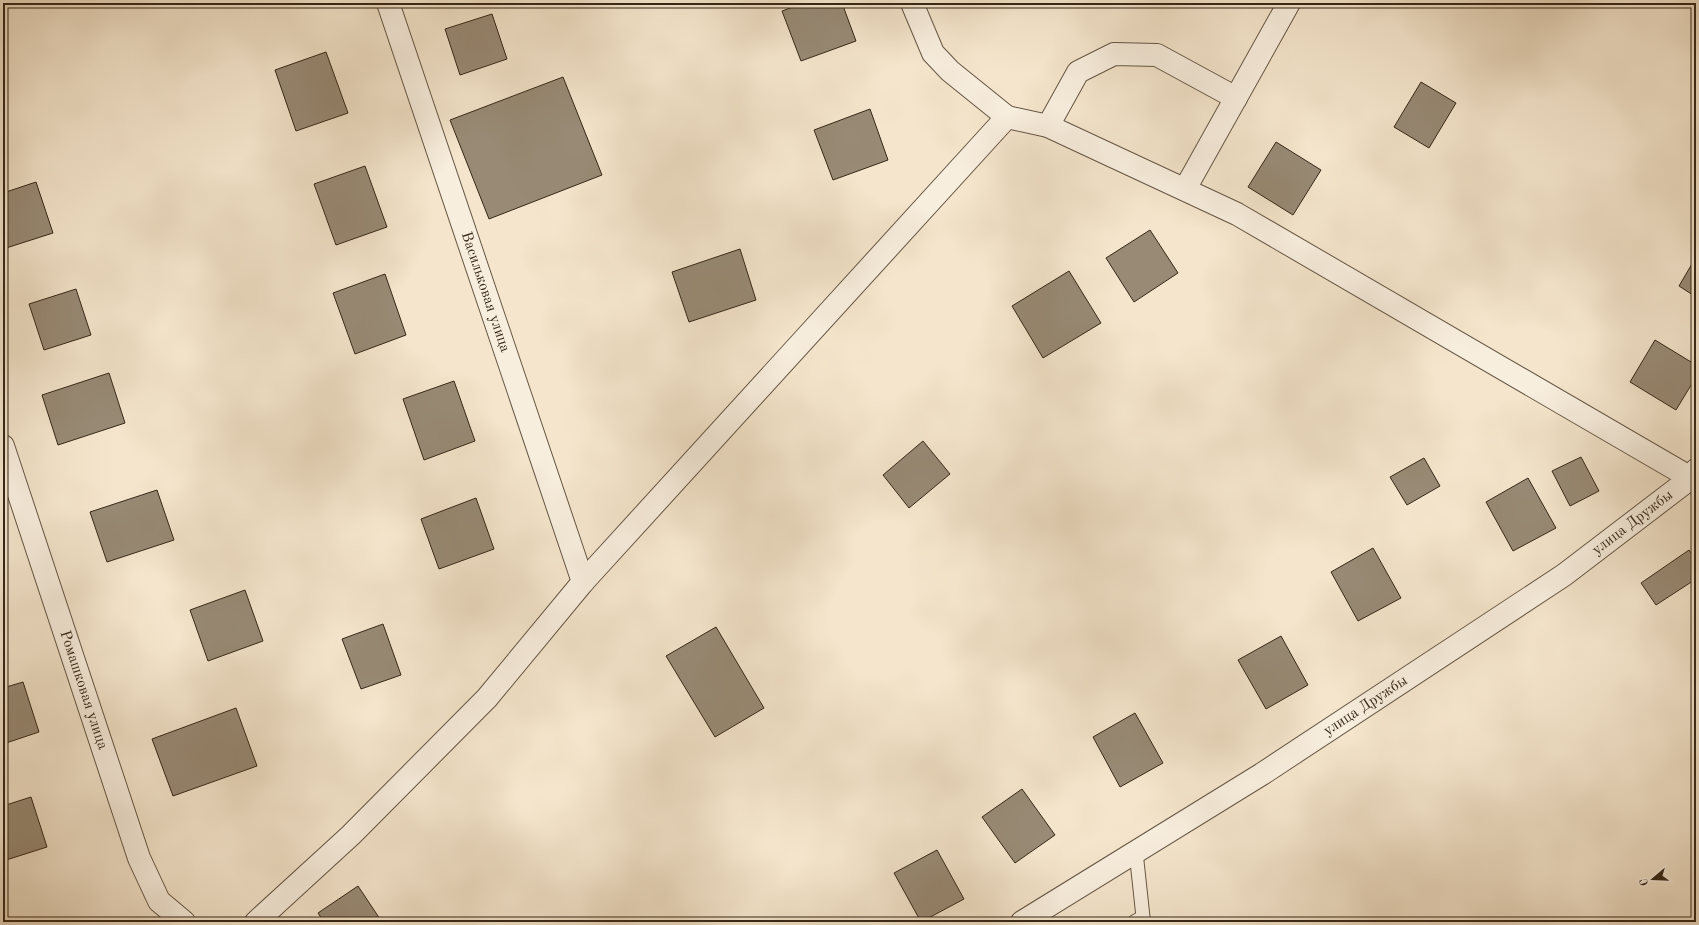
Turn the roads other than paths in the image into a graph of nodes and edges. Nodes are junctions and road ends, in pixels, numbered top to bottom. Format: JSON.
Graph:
{"nodes":[{"id":1,"x":388,"y":3,"type":"edge"},
{"id":2,"x":912,"y":3,"type":"edge"},
{"id":3,"x":1289,"y":3,"type":"edge"},
{"id":4,"x":1236,"y":98,"type":"junction"},
{"id":5,"x":1007,"y":117,"type":"junction"},
{"id":6,"x":1048,"y":126,"type":"junction"},
{"id":7,"x":1185,"y":189,"type":"junction"},
{"id":8,"x":3,"y":446,"type":"edge"},
{"id":9,"x":1694,"y":477,"type":"edge"},
{"id":10,"x":583,"y":582,"type":"junction"},
{"id":11,"x":1136,"y":852,"type":"junction"},
{"id":12,"x":1036,"y":918,"type":"edge"},
{"id":13,"x":184,"y":922,"type":"edge"},
{"id":14,"x":256,"y":922,"type":"edge"},
{"id":15,"x":1134,"y":922,"type":"edge"}],
"edges":[{"from":1,"to":10,"type":"street","name":"Васильковая улица"},
{"from":2,"to":5,"type":"street"},
{"from":3,"to":4,"type":"street"},
{"from":4,"to":6,"type":"street"},
{"from":4,"to":7,"type":"street"},
{"from":5,"to":6,"type":"street"},
{"from":5,"to":10,"type":"street"},
{"from":6,"to":7,"type":"street"},
{"from":7,"to":9,"type":"street"},
{"from":8,"to":13,"type":"street","name":"Ромашковая улица"},
{"from":9,"to":11,"type":"street","name":"улица Дружбы"},
{"from":10,"to":14,"type":"street"},
{"from":11,"to":12,"type":"street","name":"улица Дружбы"},
{"from":11,"to":15,"type":"lane"}]}
